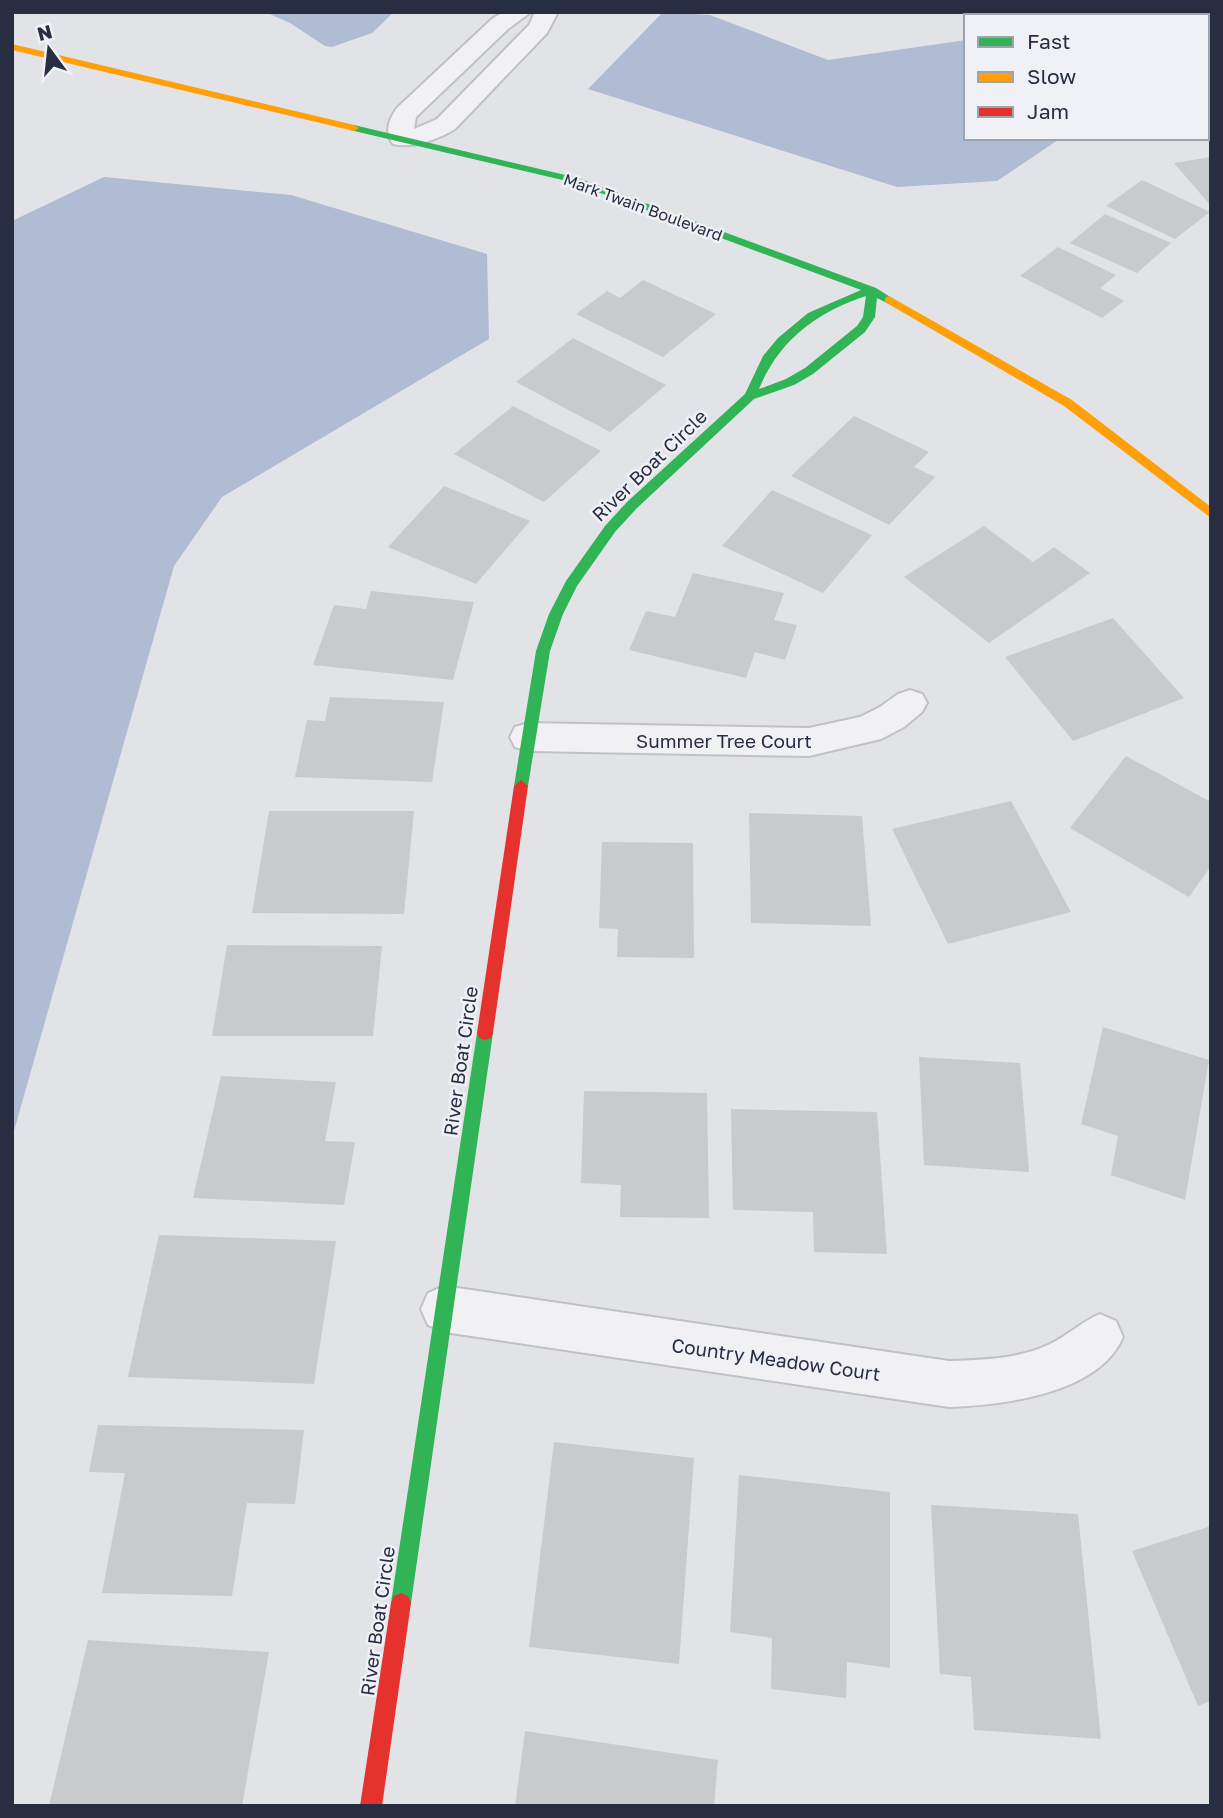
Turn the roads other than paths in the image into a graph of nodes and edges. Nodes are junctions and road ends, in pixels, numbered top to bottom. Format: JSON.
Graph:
{"nodes":[{"id":1,"x":520,"y":12,"type":"edge"},
{"id":2,"x":547,"y":12,"type":"edge"},
{"id":3,"x":12,"y":47,"type":"edge"},
{"id":4,"x":402,"y":139,"type":"junction"},
{"id":5,"x":872,"y":290,"type":"junction"},
{"id":6,"x":750,"y":397,"type":"junction"},
{"id":7,"x":1211,"y":514,"type":"edge"},
{"id":8,"x":910,"y":703,"type":"dead end"},
{"id":9,"x":528,"y":737,"type":"junction"},
{"id":10,"x":444,"y":1310,"type":"junction"},
{"id":11,"x":1100,"y":1337,"type":"dead end"},
{"id":12,"x":371,"y":1806,"type":"edge"}],
"edges":[{"from":1,"to":4,"type":"street"},
{"from":2,"to":4,"type":"street"},
{"from":3,"to":4,"type":"street","name":"Mark Twain Boulevard"},
{"from":4,"to":5,"type":"street","name":"Mark Twain Boulevard"},
{"from":5,"to":6,"type":"street","name":"River Boat Circle"},
{"from":5,"to":6,"type":"street","name":"River Boat Circle"},
{"from":5,"to":7,"type":"street","name":"Mark Twain Boulevard"},
{"from":6,"to":9,"type":"street","name":"River Boat Circle"},
{"from":8,"to":9,"type":"street","name":"Summer Tree Court"},
{"from":9,"to":10,"type":"street","name":"River Boat Circle"},
{"from":10,"to":11,"type":"street","name":"Country Meadow Court"},
{"from":10,"to":12,"type":"street","name":"River Boat Circle"}]}
